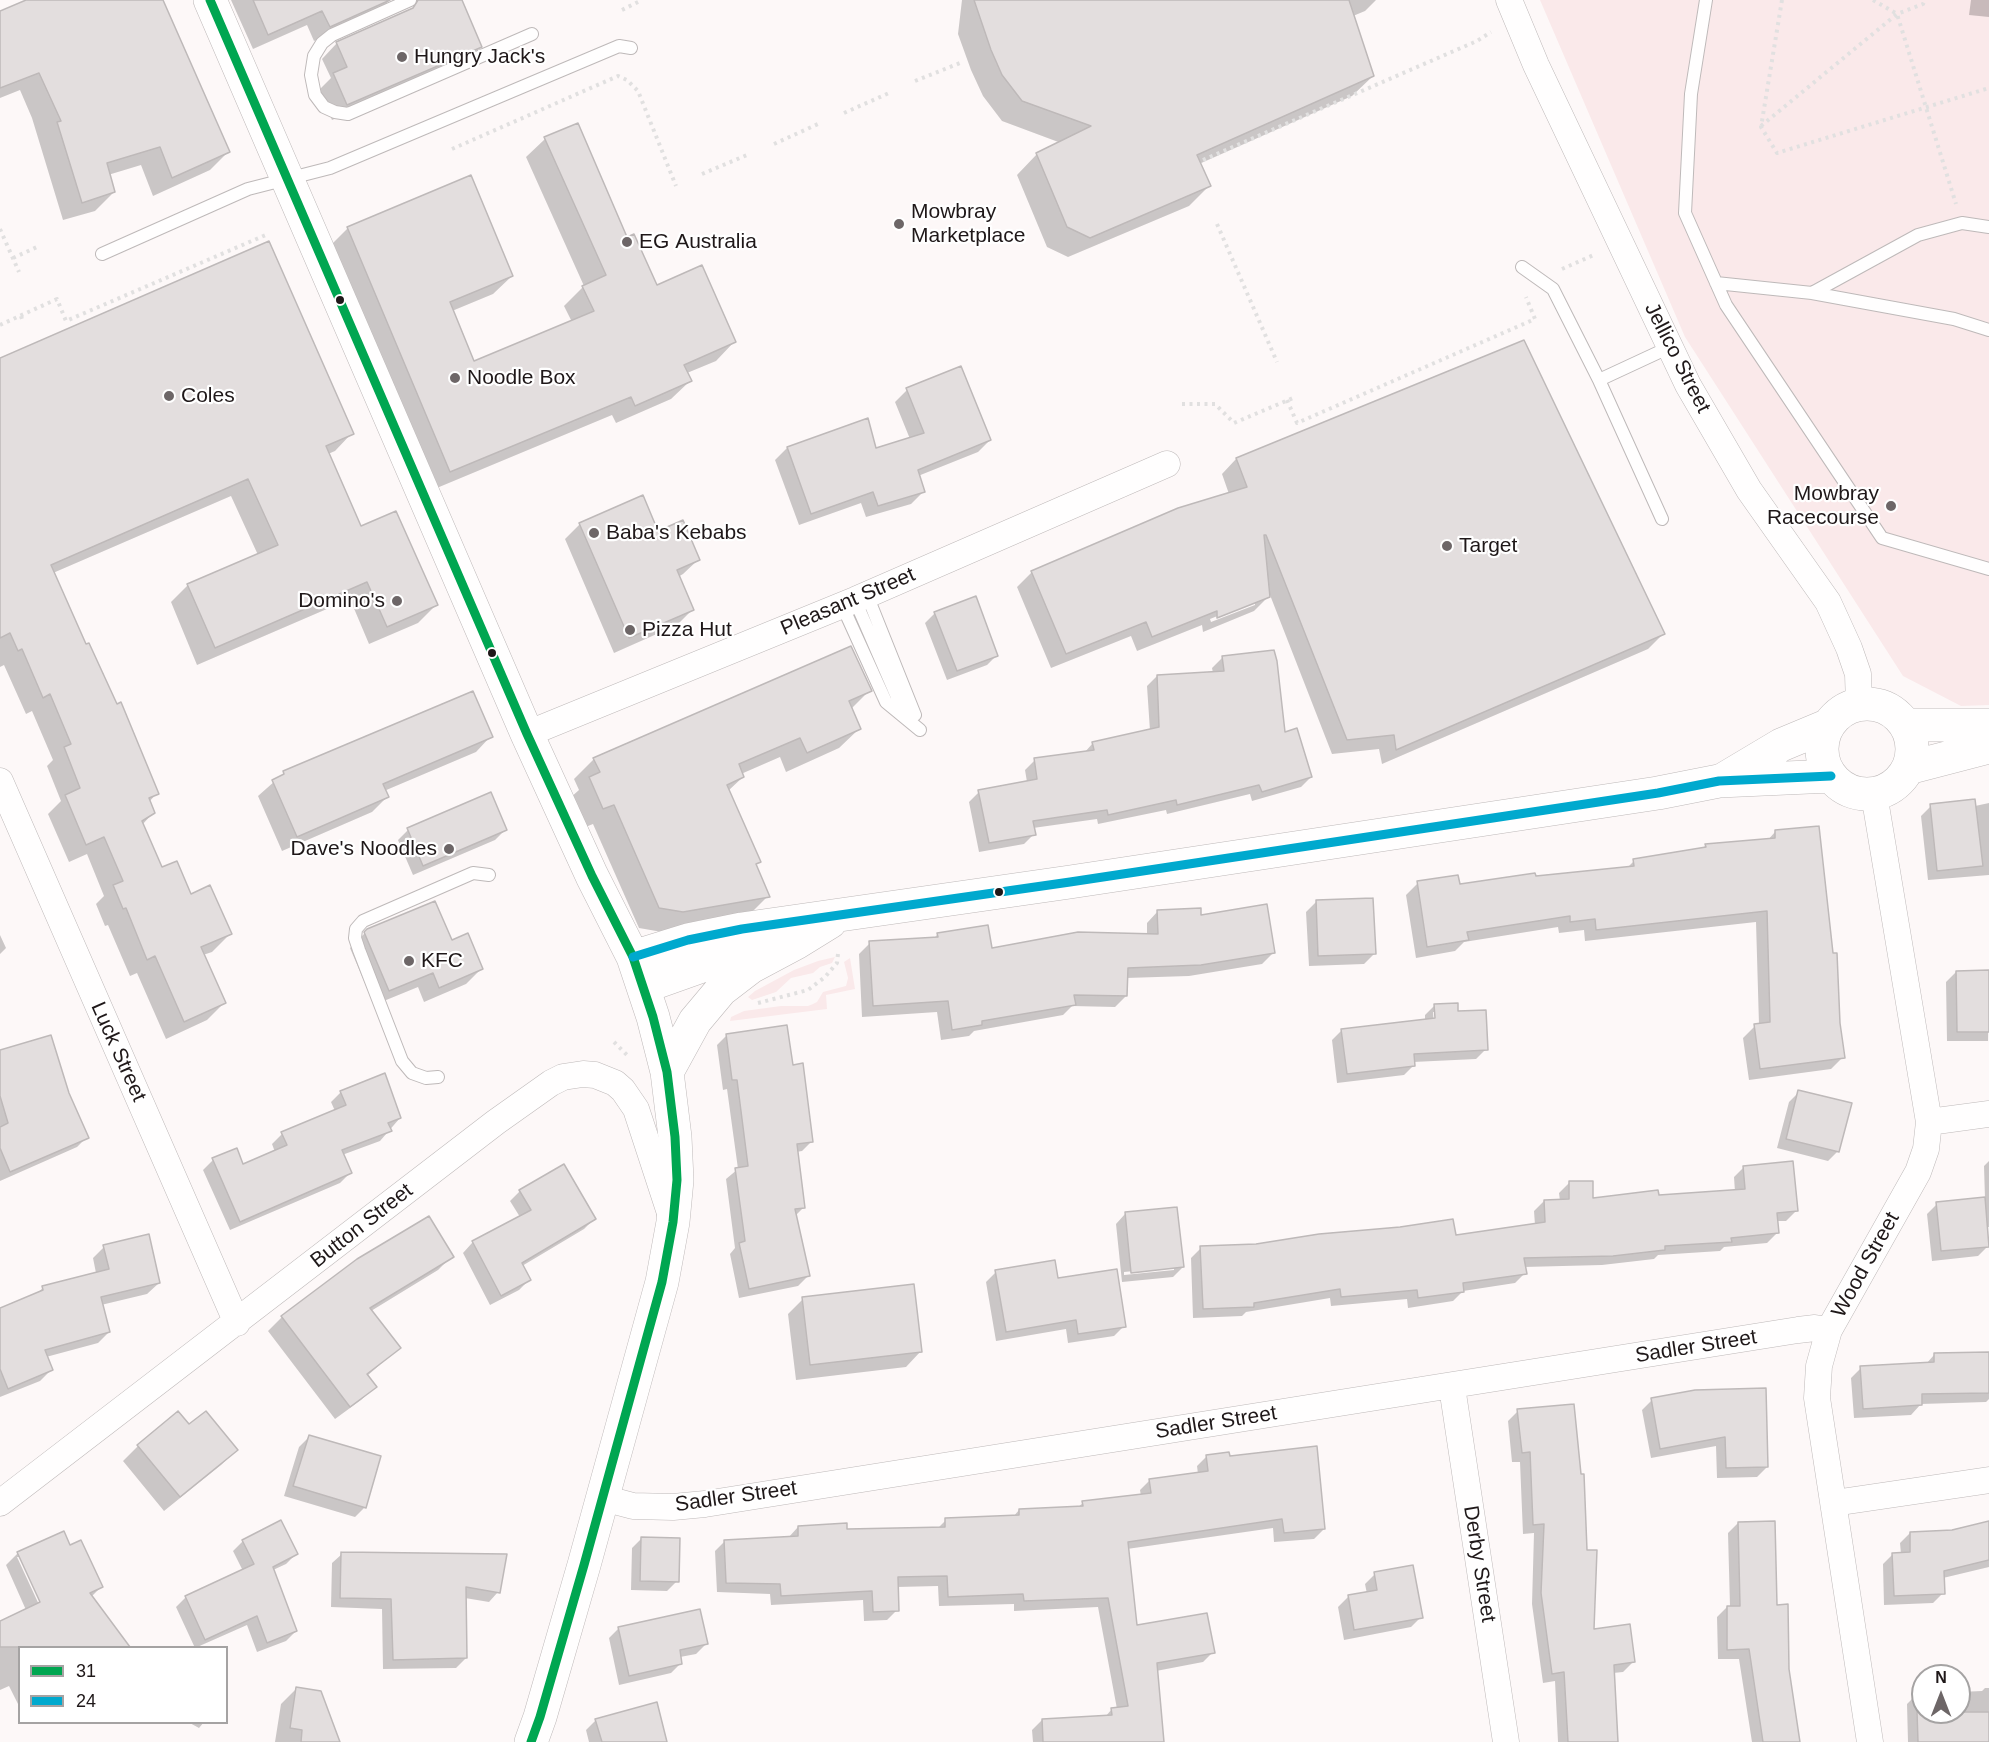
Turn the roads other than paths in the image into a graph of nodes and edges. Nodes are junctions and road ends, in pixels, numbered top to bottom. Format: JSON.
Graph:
{"nodes":[{"id":1,"x":210,"y":0,"type":"edge"},
{"id":2,"x":410,"y":0,"type":"edge"},
{"id":3,"x":1509,"y":0,"type":"edge"},
{"id":4,"x":1706,"y":0,"type":"edge"},
{"id":5,"x":532,"y":34,"type":"dead end"},
{"id":6,"x":631,"y":48,"type":"dead end"},
{"id":7,"x":287,"y":178,"type":"junction"},
{"id":8,"x":1989,"y":228,"type":"edge"},
{"id":9,"x":102,"y":254,"type":"dead end"},
{"id":10,"x":1522,"y":267,"type":"dead end"},
{"id":11,"x":1716,"y":283,"type":"junction"},
{"id":12,"x":1812,"y":293,"type":"junction"},
{"id":13,"x":1989,"y":330,"type":"edge"},
{"id":14,"x":1670,"y":347,"type":"junction"},
{"id":15,"x":1599,"y":380,"type":"junction"},
{"id":16,"x":1167,"y":464,"type":"dead end"},
{"id":17,"x":1662,"y":519,"type":"dead end"},
{"id":18,"x":1989,"y":569,"type":"edge"},
{"id":19,"x":855,"y":600,"type":"junction"},
{"id":20,"x":1859,"y":705,"type":"junction"},
{"id":21,"x":1905,"y":724,"type":"junction"},
{"id":22,"x":1829,"y":725,"type":"junction"},
{"id":23,"x":1989,"y":725,"type":"edge"},
{"id":24,"x":527,"y":734,"type":"junction"},
{"id":25,"x":1989,"y":747,"type":"edge"},
{"id":26,"x":1908,"y":768,"type":"junction"},
{"id":27,"x":1831,"y":777,"type":"junction"},
{"id":28,"x":0,"y":781,"type":"edge"},
{"id":29,"x":1719,"y":781,"type":"junction"},
{"id":30,"x":1874,"y":794,"type":"junction"},
{"id":31,"x":489,"y":875,"type":"dead end"},
{"id":32,"x":842,"y":928,"type":"junction"},
{"id":33,"x":638,"y":972,"type":"junction"},
{"id":34,"x":667,"y":1072,"type":"junction"},
{"id":35,"x":438,"y":1077,"type":"dead end"},
{"id":36,"x":1989,"y":1114,"type":"edge"},
{"id":37,"x":1929,"y":1122,"type":"junction"},
{"id":38,"x":673,"y":1222,"type":"junction"},
{"id":39,"x":237,"y":1323,"type":"junction"},
{"id":40,"x":1829,"y":1330,"type":"junction"},
{"id":41,"x":1452,"y":1386,"type":"junction"},
{"id":42,"x":1989,"y":1480,"type":"edge"},
{"id":43,"x":603,"y":1498,"type":"junction"},
{"id":44,"x":0,"y":1503,"type":"edge"},
{"id":45,"x":1834,"y":1503,"type":"junction"},
{"id":46,"x":531,"y":1742,"type":"edge"},
{"id":47,"x":1506,"y":1742,"type":"edge"},
{"id":48,"x":1870,"y":1742,"type":"edge"}],
"edges":[{"from":1,"to":7,"type":"main road"},
{"from":2,"to":5,"type":"lane"},
{"from":3,"to":14,"type":"street","name":"Jellico Street"},
{"from":4,"to":11,"type":"lane"},
{"from":6,"to":7,"type":"lane"},
{"from":7,"to":9,"type":"lane"},
{"from":7,"to":24,"type":"main road"},
{"from":8,"to":12,"type":"lane"},
{"from":10,"to":15,"type":"lane"},
{"from":11,"to":12,"type":"lane"},
{"from":11,"to":18,"type":"lane"},
{"from":12,"to":13,"type":"lane"},
{"from":14,"to":15,"type":"lane"},
{"from":14,"to":20,"type":"street","name":"Jellico Street"},
{"from":15,"to":17,"type":"lane"},
{"from":16,"to":19,"type":"street","name":"Pleasant Street"},
{"from":19,"to":19,"type":"lane"},
{"from":19,"to":24,"type":"street","name":"Pleasant Street"},
{"from":20,"to":21,"type":"main road"},
{"from":20,"to":22,"type":"main road"},
{"from":21,"to":23,"type":"main road"},
{"from":21,"to":26,"type":"main road"},
{"from":22,"to":27,"type":"main road"},
{"from":22,"to":29,"type":"main road"},
{"from":24,"to":33,"type":"main road"},
{"from":25,"to":26,"type":"main road"},
{"from":26,"to":30,"type":"main road"},
{"from":27,"to":29,"type":"main road"},
{"from":27,"to":30,"type":"main road"},
{"from":28,"to":39,"type":"street","name":"Luck Street"},
{"from":29,"to":32,"type":"main road"},
{"from":30,"to":37,"type":"street","name":"Wood Street"},
{"from":31,"to":35,"type":"lane"},
{"from":32,"to":33,"type":"main road"},
{"from":32,"to":34,"type":"main road"},
{"from":33,"to":34,"type":"main road"},
{"from":34,"to":38,"type":"main road"},
{"from":36,"to":37,"type":"street"},
{"from":37,"to":40,"type":"street","name":"Wood Street"},
{"from":38,"to":39,"type":"street","name":"Button Street"},
{"from":38,"to":43,"type":"main road"},
{"from":39,"to":44,"type":"street","name":"Button Street"},
{"from":40,"to":41,"type":"street","name":"Sadler Street"},
{"from":40,"to":45,"type":"street","name":"Wood Street"},
{"from":41,"to":43,"type":"street","name":"Sadler Street"},
{"from":41,"to":47,"type":"street","name":"Derby Street"},
{"from":42,"to":45,"type":"street"},
{"from":43,"to":46,"type":"main road"},
{"from":45,"to":48,"type":"street","name":"Wood Street"}]}
